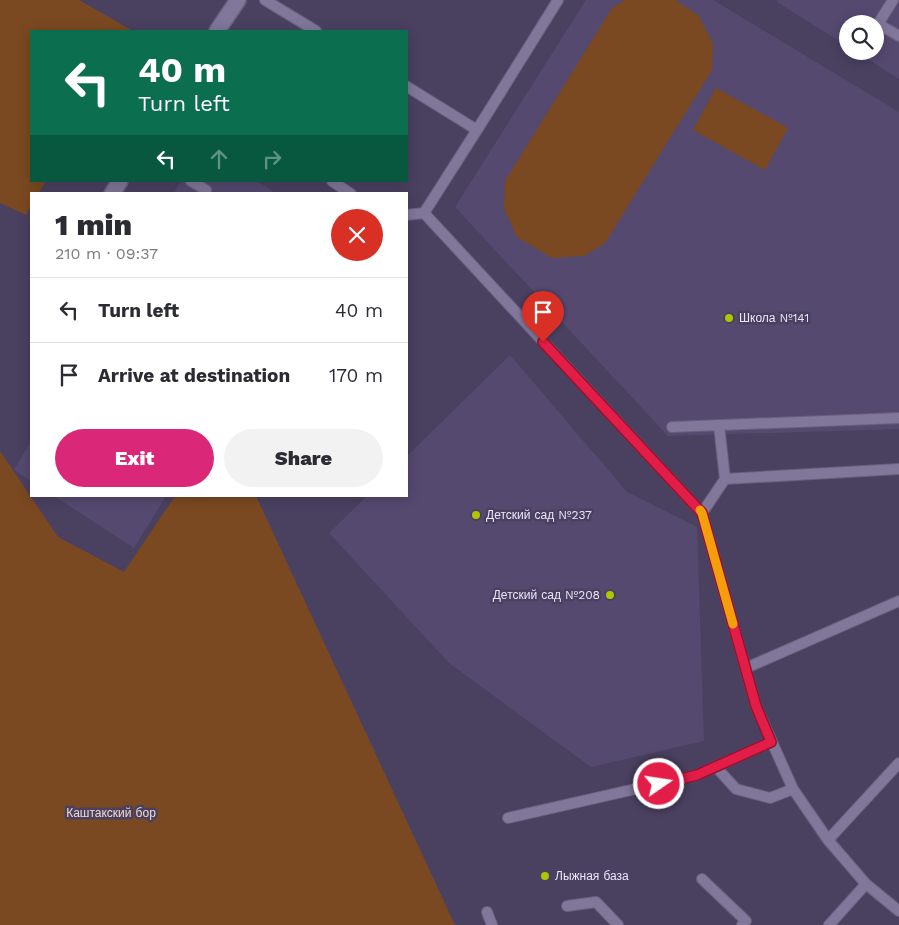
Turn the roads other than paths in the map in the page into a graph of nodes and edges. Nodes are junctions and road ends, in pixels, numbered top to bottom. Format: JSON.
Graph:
{"nodes":[{"id":1,"x":238,"y":0,"type":"edge"},
{"id":2,"x":265,"y":0,"type":"edge"},
{"id":3,"x":558,"y":0,"type":"edge"},
{"id":4,"x":893,"y":0,"type":"edge"},
{"id":5,"x":218,"y":30,"type":"edge"},
{"id":6,"x":314,"y":30,"type":"edge"},
{"id":7,"x":899,"y":36,"type":"edge"},
{"id":8,"x":408,"y":87,"type":"edge"},
{"id":9,"x":477,"y":130,"type":"junction"},
{"id":10,"x":193,"y":182,"type":"edge"},
{"id":11,"x":333,"y":182,"type":"edge"},
{"id":12,"x":205,"y":192,"type":"edge"},
{"id":13,"x":348,"y":192,"type":"edge"},
{"id":14,"x":424,"y":213,"type":"junction"},
{"id":15,"x":408,"y":215,"type":"edge"},
{"id":16,"x":899,"y":418,"type":"edge"},
{"id":17,"x":719,"y":425,"type":"junction"},
{"id":18,"x":672,"y":427,"type":"dead end"},
{"id":19,"x":899,"y":470,"type":"edge"},
{"id":20,"x":725,"y":479,"type":"junction"},
{"id":21,"x":702,"y":513,"type":"junction"},
{"id":22,"x":899,"y":602,"type":"edge"},
{"id":23,"x":746,"y":668,"type":"junction"},
{"id":24,"x":771,"y":742,"type":"junction"},
{"id":25,"x":899,"y":764,"type":"edge"},
{"id":26,"x":716,"y":767,"type":"junction"},
{"id":27,"x":793,"y":788,"type":"junction"},
{"id":28,"x":508,"y":818,"type":"dead end"},
{"id":29,"x":828,"y":840,"type":"junction"},
{"id":30,"x":702,"y":879,"type":"dead end"},
{"id":31,"x":866,"y":884,"type":"junction"},
{"id":32,"x":567,"y":906,"type":"dead end"},
{"id":33,"x":899,"y":911,"type":"edge"},
{"id":34,"x":487,"y":912,"type":"dead end"},
{"id":35,"x":492,"y":925,"type":"edge"},
{"id":36,"x":618,"y":925,"type":"edge"},
{"id":37,"x":742,"y":925,"type":"edge"},
{"id":38,"x":829,"y":925,"type":"edge"}],
"edges":[{"from":1,"to":5,"type":"street"},
{"from":2,"to":6,"type":"lane"},
{"from":3,"to":9,"type":"lane"},
{"from":4,"to":7,"type":"lane"},
{"from":8,"to":9,"type":"lane"},
{"from":9,"to":14,"type":"lane"},
{"from":10,"to":12,"type":"lane"},
{"from":11,"to":13,"type":"lane"},
{"from":14,"to":15,"type":"lane"},
{"from":14,"to":21,"type":"lane"},
{"from":16,"to":17,"type":"lane"},
{"from":17,"to":18,"type":"lane"},
{"from":17,"to":20,"type":"lane"},
{"from":19,"to":20,"type":"lane"},
{"from":20,"to":21,"type":"lane"},
{"from":21,"to":23,"type":"lane"},
{"from":22,"to":23,"type":"lane"},
{"from":23,"to":24,"type":"lane"},
{"from":24,"to":26,"type":"lane"},
{"from":24,"to":27,"type":"lane"},
{"from":25,"to":29,"type":"lane"},
{"from":26,"to":27,"type":"lane"},
{"from":26,"to":28,"type":"lane"},
{"from":27,"to":29,"type":"lane"},
{"from":29,"to":31,"type":"lane"},
{"from":30,"to":37,"type":"lane"},
{"from":31,"to":33,"type":"lane"},
{"from":31,"to":38,"type":"lane"},
{"from":32,"to":36,"type":"lane"},
{"from":34,"to":35,"type":"lane"}]}
